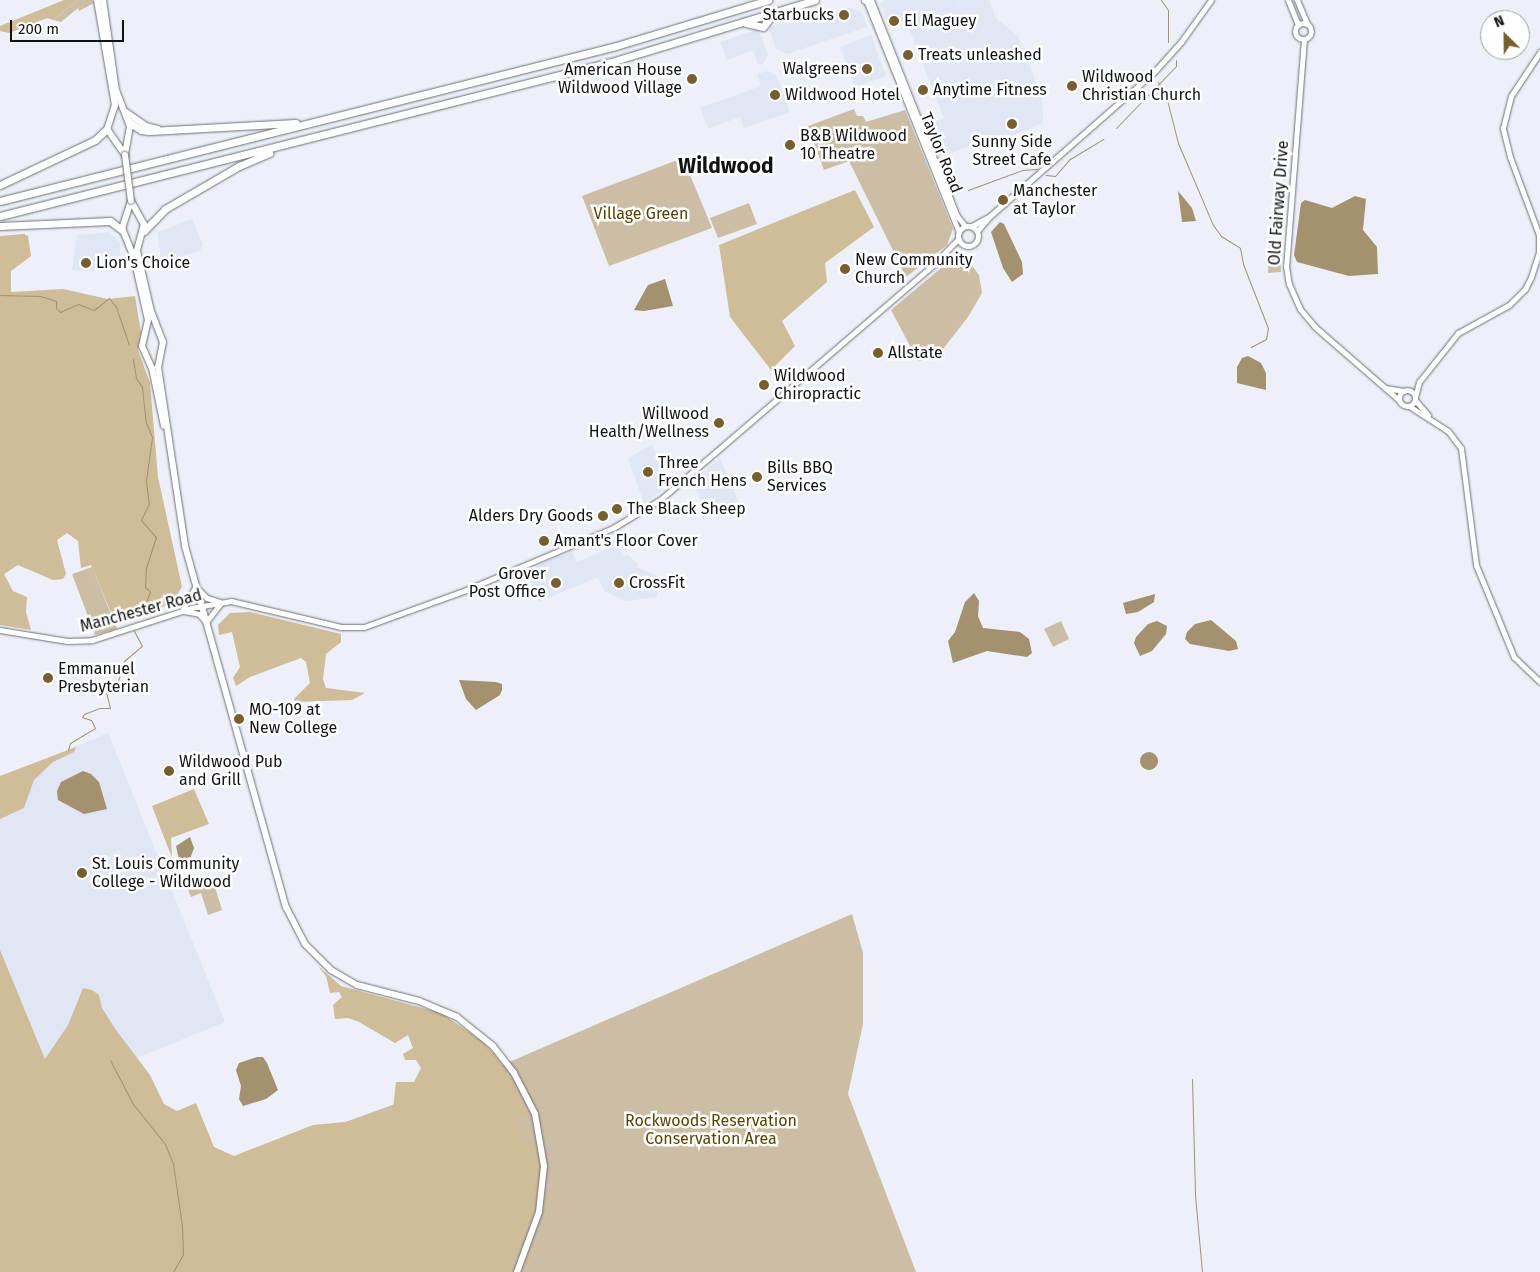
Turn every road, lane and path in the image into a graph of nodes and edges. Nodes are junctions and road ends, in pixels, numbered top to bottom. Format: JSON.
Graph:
{"nodes":[{"id":1,"x":97,"y":0,"type":"edge"},
{"id":2,"x":103,"y":0,"type":"edge"},
{"id":3,"x":768,"y":0,"type":"edge"},
{"id":4,"x":815,"y":0,"type":"edge"},
{"id":5,"x":867,"y":0,"type":"edge"},
{"id":6,"x":1211,"y":0,"type":"edge"},
{"id":7,"x":1288,"y":0,"type":"edge"},
{"id":8,"x":1297,"y":0,"type":"edge"},
{"id":9,"x":1307,"y":24,"type":"junction"},
{"id":10,"x":1298,"y":25,"type":"junction"},
{"id":11,"x":1304,"y":39,"type":"junction"},
{"id":12,"x":1540,"y":52,"type":"edge"},
{"id":13,"x":121,"y":105,"type":"junction"},
{"id":14,"x":113,"y":118,"type":"junction"},
{"id":15,"x":128,"y":121,"type":"junction"},
{"id":16,"x":319,"y":121,"type":"junction"},
{"id":17,"x":107,"y":129,"type":"junction"},
{"id":18,"x":160,"y":130,"type":"junction"},
{"id":19,"x":128,"y":135,"type":"junction"},
{"id":20,"x":114,"y":138,"type":"junction"},
{"id":21,"x":290,"y":143,"type":"junction"},
{"id":22,"x":125,"y":155,"type":"junction"},
{"id":23,"x":0,"y":185,"type":"edge"},
{"id":24,"x":0,"y":201,"type":"edge"},
{"id":25,"x":131,"y":201,"type":"junction"},
{"id":26,"x":0,"y":216,"type":"edge"},
{"id":27,"x":990,"y":216,"type":"junction"},
{"id":28,"x":143,"y":220,"type":"junction"},
{"id":29,"x":123,"y":221,"type":"junction"},
{"id":30,"x":0,"y":226,"type":"edge"},
{"id":31,"x":968,"y":226,"type":"junction"},
{"id":32,"x":123,"y":232,"type":"junction"},
{"id":33,"x":959,"y":232,"type":"junction"},
{"id":34,"x":977,"y":232,"type":"junction"},
{"id":35,"x":142,"y":233,"type":"junction"},
{"id":36,"x":958,"y":239,"type":"junction"},
{"id":37,"x":963,"y":244,"type":"junction"},
{"id":38,"x":947,"y":252,"type":"junction"},
{"id":39,"x":160,"y":337,"type":"junction"},
{"id":40,"x":143,"y":339,"type":"junction"},
{"id":41,"x":162,"y":350,"type":"junction"},
{"id":42,"x":145,"y":352,"type":"junction"},
{"id":43,"x":1419,"y":382,"type":"junction"},
{"id":44,"x":1385,"y":388,"type":"junction"},
{"id":45,"x":1405,"y":391,"type":"junction"},
{"id":46,"x":1415,"y":398,"type":"junction"},
{"id":47,"x":1399,"y":400,"type":"junction"},
{"id":48,"x":1409,"y":406,"type":"junction"},
{"id":49,"x":1428,"y":416,"type":"junction"},
{"id":50,"x":168,"y":438,"type":"junction"},
{"id":51,"x":196,"y":586,"type":"junction"},
{"id":52,"x":223,"y":602,"type":"junction"},
{"id":53,"x":201,"y":606,"type":"junction"},
{"id":54,"x":181,"y":611,"type":"junction"},
{"id":55,"x":206,"y":622,"type":"junction"},
{"id":56,"x":0,"y":630,"type":"edge"},
{"id":57,"x":1540,"y":682,"type":"edge"},
{"id":58,"x":517,"y":1272,"type":"edge"}],
"edges":[{"from":1,"to":14,"type":"main road"},
{"from":2,"to":13,"type":"main road"},
{"from":3,"to":16,"type":"highway"},
{"from":4,"to":21,"type":"highway"},
{"from":5,"to":31,"type":"street","name":"Taylor Road"},
{"from":5,"to":33,"type":"street","name":"Taylor Road"},
{"from":6,"to":27,"type":"street"},
{"from":7,"to":10,"type":"street","name":"Old Fairway Drive"},
{"from":8,"to":9,"type":"street"},
{"from":9,"to":10,"type":"street"},
{"from":9,"to":11,"type":"street","name":"Old Fairway Drive"},
{"from":10,"to":11,"type":"street","name":"Old Fairway Drive"},
{"from":11,"to":44,"type":"street","name":"Old Fairway Drive"},
{"from":12,"to":43,"type":"street"},
{"from":13,"to":15,"type":"main road"},
{"from":13,"to":18,"type":"main road"},
{"from":14,"to":15,"type":"main road"},
{"from":14,"to":17,"type":"main road"},
{"from":15,"to":18,"type":"highway"},
{"from":15,"to":19,"type":"main road"},
{"from":16,"to":18,"type":"highway"},
{"from":16,"to":24,"type":"highway"},
{"from":17,"to":20,"type":"main road"},
{"from":17,"to":23,"type":"highway"},
{"from":19,"to":20,"type":"main road"},
{"from":19,"to":22,"type":"main road"},
{"from":20,"to":22,"type":"main road"},
{"from":21,"to":26,"type":"highway"},
{"from":21,"to":35,"type":"highway"},
{"from":22,"to":25,"type":"main road","bridge":true},
{"from":25,"to":28,"type":"main road"},
{"from":25,"to":29,"type":"main road"},
{"from":27,"to":31,"type":"street"},
{"from":27,"to":34,"type":"street"},
{"from":28,"to":29,"type":"main road"},
{"from":28,"to":35,"type":"main road"},
{"from":29,"to":32,"type":"main road"},
{"from":30,"to":32,"type":"highway"},
{"from":31,"to":33,"type":"street"},
{"from":31,"to":34,"type":"street"},
{"from":32,"to":35,"type":"main road"},
{"from":32,"to":40,"type":"main road"},
{"from":33,"to":36,"type":"street"},
{"from":34,"to":37,"type":"street"},
{"from":35,"to":39,"type":"main road"},
{"from":36,"to":37,"type":"street"},
{"from":36,"to":38,"type":"street","name":"Manchester Road"},
{"from":37,"to":38,"type":"street","name":"Manchester Road"},
{"from":38,"to":52,"type":"street","name":"Manchester Road"},
{"from":39,"to":40,"type":"main road"},
{"from":39,"to":41,"type":"main road"},
{"from":40,"to":42,"type":"main road"},
{"from":41,"to":42,"type":"main road"},
{"from":41,"to":50,"type":"main road"},
{"from":42,"to":50,"type":"main road"},
{"from":43,"to":45,"type":"street"},
{"from":43,"to":46,"type":"street"},
{"from":44,"to":45,"type":"street","name":"Old Fairway Drive"},
{"from":44,"to":47,"type":"street","name":"Old Fairway Drive"},
{"from":45,"to":46,"type":"street","name":"Old Fairway Drive"},
{"from":45,"to":47,"type":"street"},
{"from":46,"to":48,"type":"street"},
{"from":46,"to":49,"type":"street","name":"Old Fairway Drive"},
{"from":47,"to":48,"type":"street","name":"Old Fairway Drive"},
{"from":48,"to":49,"type":"street","name":"Old Fairway Drive"},
{"from":49,"to":57,"type":"street","name":"Old Fairway Drive"},
{"from":50,"to":51,"type":"main road"},
{"from":51,"to":52,"type":"street"},
{"from":51,"to":53,"type":"main road"},
{"from":51,"to":54,"type":"street"},
{"from":52,"to":53,"type":"street","name":"Manchester Road"},
{"from":52,"to":55,"type":"street"},
{"from":53,"to":54,"type":"street","name":"Manchester Road"},
{"from":53,"to":55,"type":"main road"},
{"from":54,"to":55,"type":"street"},
{"from":54,"to":56,"type":"street","name":"Manchester Road"},
{"from":55,"to":58,"type":"main road"}]}
